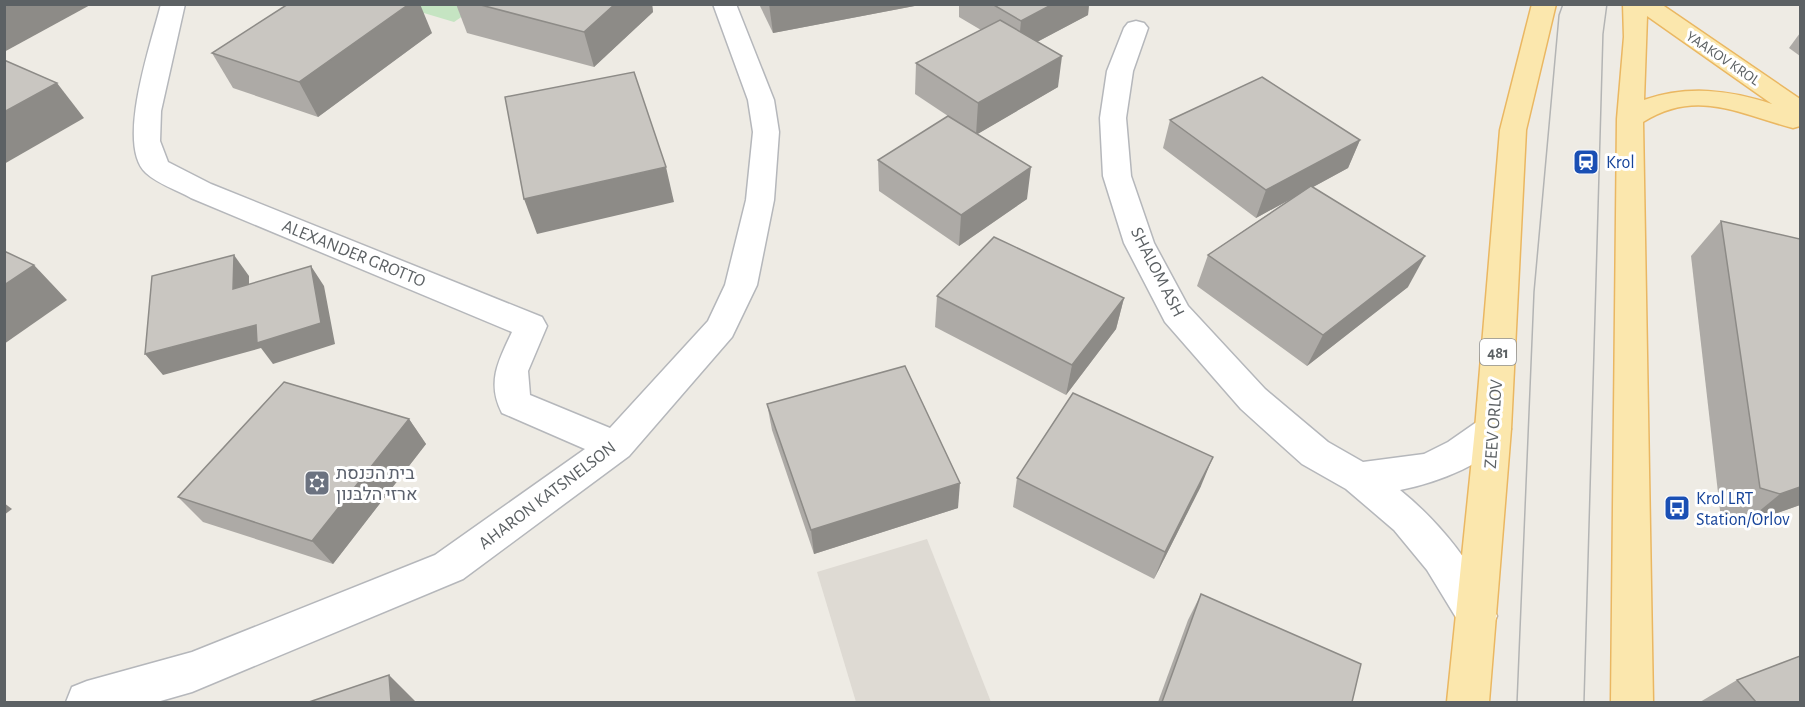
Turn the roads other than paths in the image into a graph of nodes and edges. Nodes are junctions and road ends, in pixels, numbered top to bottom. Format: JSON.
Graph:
{"nodes":[{"id":1,"x":173,"y":4,"type":"edge"},
{"id":2,"x":724,"y":4,"type":"edge"},
{"id":3,"x":1544,"y":4,"type":"edge"},
{"id":4,"x":1635,"y":4,"type":"edge"},
{"id":5,"x":1645,"y":4,"type":"edge"},
{"id":6,"x":1136,"y":28,"type":"dead end"},
{"id":7,"x":1800,"y":111,"type":"edge"},
{"id":8,"x":1630,"y":118,"type":"junction"},
{"id":9,"x":1800,"y":123,"type":"edge"},
{"id":10,"x":1494,"y":429,"type":"junction"},
{"id":11,"x":616,"y":446,"type":"junction"},
{"id":12,"x":1359,"y":478,"type":"junction"},
{"id":13,"x":1477,"y":616,"type":"junction"},
{"id":14,"x":87,"y":702,"type":"edge"},
{"id":15,"x":1468,"y":702,"type":"edge"},
{"id":16,"x":1632,"y":702,"type":"edge"}],
"edges":[{"from":1,"to":11,"type":"street","name":"ALEXANDER GROTTO"},
{"from":2,"to":11,"type":"street","name":"AHARON KATSNELSON"},
{"from":3,"to":10,"type":"main road","name":"ZEEV ORLOV","number":"481"},
{"from":4,"to":8,"type":"main road"},
{"from":5,"to":7,"type":"main road","name":"YAAKOV KROL"},
{"from":6,"to":12,"type":"street","name":"SHALOM ASH"},
{"from":8,"to":9,"type":"main road"},
{"from":8,"to":16,"type":"main road"},
{"from":10,"to":12,"type":"street"},
{"from":10,"to":13,"type":"main road","name":"ZEEV ORLOV","number":"481"},
{"from":11,"to":14,"type":"street","name":"AHARON KATSNELSON"},
{"from":12,"to":13,"type":"street","name":"SHALOM ASH"},
{"from":13,"to":15,"type":"main road","name":"ZEEV ORLOV","number":"481"}]}
